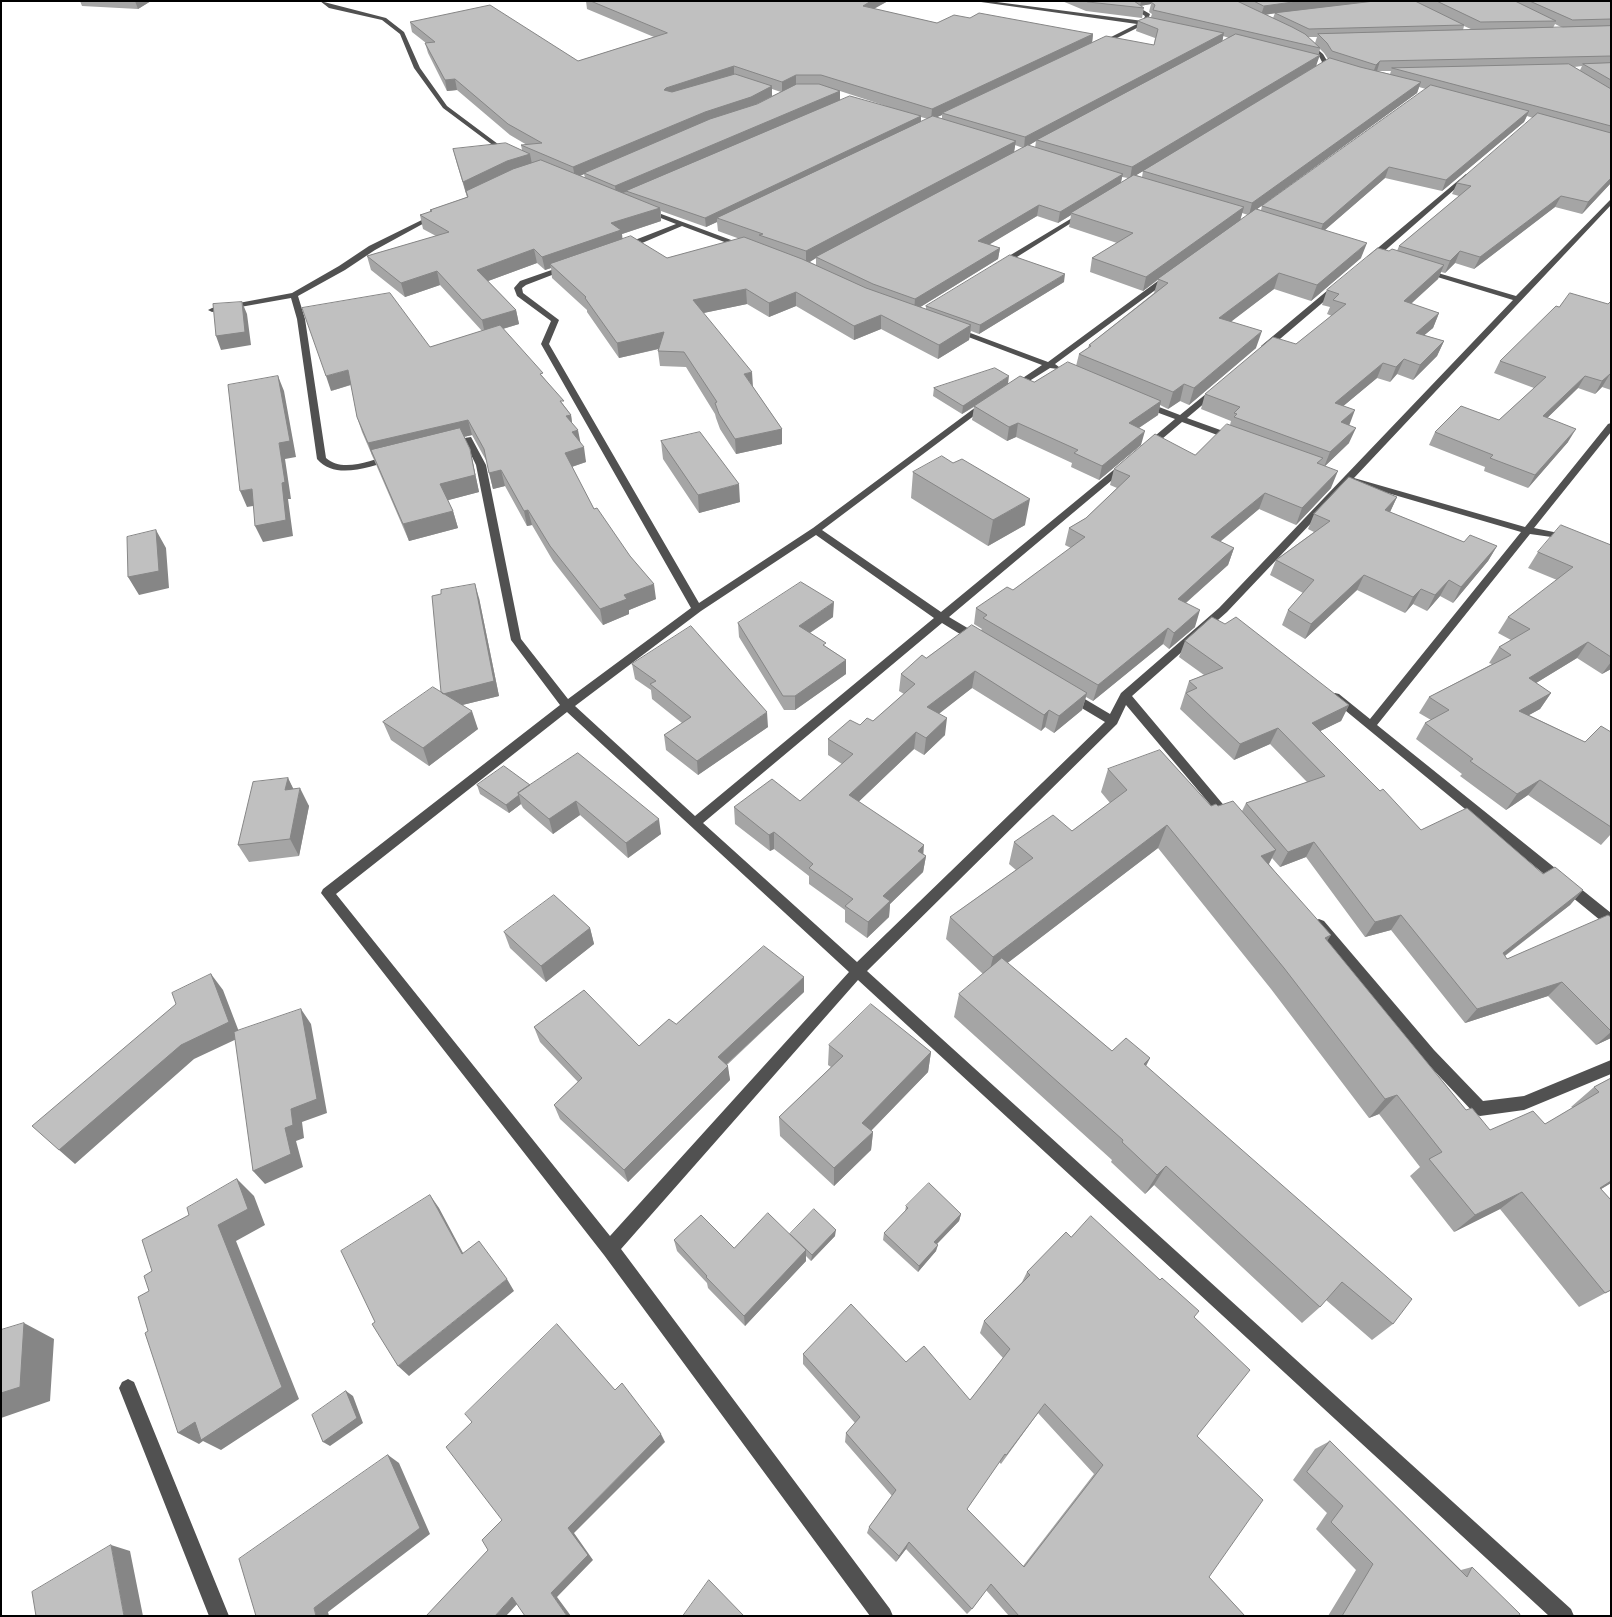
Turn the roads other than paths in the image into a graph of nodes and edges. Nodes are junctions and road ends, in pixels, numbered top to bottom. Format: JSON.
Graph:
{"nodes":[{"id":1,"x":322,"y":1,"type":"edge"},
{"id":2,"x":976,"y":1,"type":"edge"},
{"id":3,"x":1124,"y":1,"type":"edge"},
{"id":4,"x":1148,"y":9,"type":"dead end"},
{"id":5,"x":1139,"y":10,"type":"junction"},
{"id":6,"x":1145,"y":22,"type":"junction"},
{"id":7,"x":1163,"y":26,"type":"edge"},
{"id":8,"x":1298,"y":38,"type":"edge"},
{"id":9,"x":1305,"y":41,"type":"junction"},
{"id":10,"x":1315,"y":41,"type":"edge"},
{"id":11,"x":1092,"y":48,"type":"edge"},
{"id":12,"x":1316,"y":62,"type":"edge"},
{"id":13,"x":1326,"y":64,"type":"junction"},
{"id":14,"x":1334,"y":67,"type":"edge"},
{"id":15,"x":1309,"y":75,"type":"edge"},
{"id":16,"x":520,"y":159,"type":"edge"},
{"id":17,"x":1471,"y":172,"type":"edge"},
{"id":18,"x":1611,"y":201,"type":"edge"},
{"id":19,"x":633,"y":206,"type":"edge"},
{"id":20,"x":1088,"y":210,"type":"edge"},
{"id":21,"x":441,"y":213,"type":"edge"},
{"id":22,"x":683,"y":224,"type":"junction"},
{"id":23,"x":751,"y":249,"type":"edge"},
{"id":24,"x":617,"y":250,"type":"edge"},
{"id":25,"x":1366,"y":253,"type":"edge"},
{"id":26,"x":1375,"y":255,"type":"junction"},
{"id":27,"x":1384,"y":258,"type":"edge"},
{"id":28,"x":573,"y":265,"type":"edge"},
{"id":29,"x":1362,"y":266,"type":"edge"},
{"id":30,"x":1413,"y":267,"type":"edge"},
{"id":31,"x":989,"y":271,"type":"edge"},
{"id":32,"x":1177,"y":272,"type":"edge"},
{"id":33,"x":1347,"y":278,"type":"edge"},
{"id":34,"x":294,"y":295,"type":"junction"},
{"id":35,"x":1518,"y":299,"type":"junction"},
{"id":36,"x":212,"y":310,"type":"edge"},
{"id":37,"x":949,"y":328,"type":"edge"},
{"id":38,"x":1257,"y":354,"type":"edge"},
{"id":39,"x":1050,"y":364,"type":"junction"},
{"id":40,"x":1067,"y":372,"type":"edge"},
{"id":41,"x":1227,"y":380,"type":"edge"},
{"id":42,"x":1138,"y":402,"type":"edge"},
{"id":43,"x":1182,"y":418,"type":"junction"},
{"id":44,"x":1611,"y":426,"type":"edge"},
{"id":45,"x":1244,"y":442,"type":"edge"},
{"id":46,"x":431,"y":448,"type":"edge"},
{"id":47,"x":404,"y":454,"type":"edge"},
{"id":48,"x":1342,"y":477,"type":"junction"},
{"id":49,"x":816,"y":530,"type":"junction"},
{"id":50,"x":1526,"y":530,"type":"junction"},
{"id":51,"x":1573,"y":539,"type":"edge"},
{"id":52,"x":697,"y":609,"type":"junction"},
{"id":53,"x":942,"y":618,"type":"junction"},
{"id":54,"x":985,"y":644,"type":"edge"},
{"id":55,"x":1324,"y":689,"type":"edge"},
{"id":56,"x":1062,"y":690,"type":"edge"},
{"id":57,"x":1125,"y":696,"type":"junction"},
{"id":58,"x":567,"y":706,"type":"junction"},
{"id":59,"x":1113,"y":721,"type":"junction"},
{"id":60,"x":1371,"y":725,"type":"junction"},
{"id":61,"x":696,"y":822,"type":"junction"},
{"id":62,"x":1239,"y":830,"type":"edge"},
{"id":63,"x":1309,"y":913,"type":"edge"},
{"id":64,"x":1611,"y":921,"type":"edge"},
{"id":65,"x":857,"y":972,"type":"junction"},
{"id":66,"x":1611,"y":1067,"type":"edge"},
{"id":67,"x":610,"y":1249,"type":"junction"},
{"id":68,"x":128,"y":1388,"type":"dead end"},
{"id":69,"x":219,"y":1616,"type":"edge"},
{"id":70,"x":883,"y":1616,"type":"edge"},
{"id":71,"x":1564,"y":1616,"type":"edge"}],
"edges":[{"from":1,"to":16,"type":"street"},
{"from":2,"to":6,"type":"street"},
{"from":3,"to":5,"type":"street"},
{"from":4,"to":5,"type":"street"},
{"from":5,"to":6,"type":"street"},
{"from":6,"to":7,"type":"street"},
{"from":6,"to":11,"type":"street"},
{"from":8,"to":9,"type":"street"},
{"from":9,"to":10,"type":"street"},
{"from":9,"to":13,"type":"street"},
{"from":12,"to":13,"type":"street"},
{"from":13,"to":14,"type":"street"},
{"from":13,"to":15,"type":"street"},
{"from":17,"to":26,"type":"street"},
{"from":18,"to":35,"type":"street"},
{"from":19,"to":22,"type":"street"},
{"from":20,"to":31,"type":"street"},
{"from":21,"to":34,"type":"street"},
{"from":22,"to":23,"type":"street"},
{"from":22,"to":24,"type":"street"},
{"from":25,"to":26,"type":"street"},
{"from":26,"to":27,"type":"street"},
{"from":26,"to":29,"type":"street"},
{"from":28,"to":52,"type":"street"},
{"from":30,"to":35,"type":"street"},
{"from":32,"to":39,"type":"street"},
{"from":33,"to":38,"type":"street"},
{"from":34,"to":36,"type":"street"},
{"from":34,"to":47,"type":"street"},
{"from":35,"to":48,"type":"street"},
{"from":37,"to":39,"type":"street"},
{"from":39,"to":40,"type":"street"},
{"from":39,"to":49,"type":"street"},
{"from":41,"to":43,"type":"street"},
{"from":42,"to":43,"type":"street"},
{"from":43,"to":45,"type":"street"},
{"from":43,"to":53,"type":"street"},
{"from":44,"to":50,"type":"street"},
{"from":46,"to":58,"type":"street"},
{"from":48,"to":50,"type":"street"},
{"from":48,"to":57,"type":"street"},
{"from":49,"to":52,"type":"street"},
{"from":49,"to":53,"type":"street"},
{"from":50,"to":51,"type":"street"},
{"from":50,"to":60,"type":"street"},
{"from":52,"to":58,"type":"street"},
{"from":53,"to":54,"type":"street"},
{"from":53,"to":61,"type":"street"},
{"from":55,"to":60,"type":"street"},
{"from":56,"to":59,"type":"street"},
{"from":57,"to":59,"type":"street"},
{"from":57,"to":62,"type":"street"},
{"from":58,"to":61,"type":"street"},
{"from":58,"to":67,"type":"street"},
{"from":59,"to":65,"type":"street"},
{"from":60,"to":64,"type":"street"},
{"from":61,"to":65,"type":"street"},
{"from":63,"to":66,"type":"street"},
{"from":65,"to":67,"type":"street"},
{"from":65,"to":71,"type":"street"},
{"from":67,"to":70,"type":"street"},
{"from":68,"to":69,"type":"street"}]}
